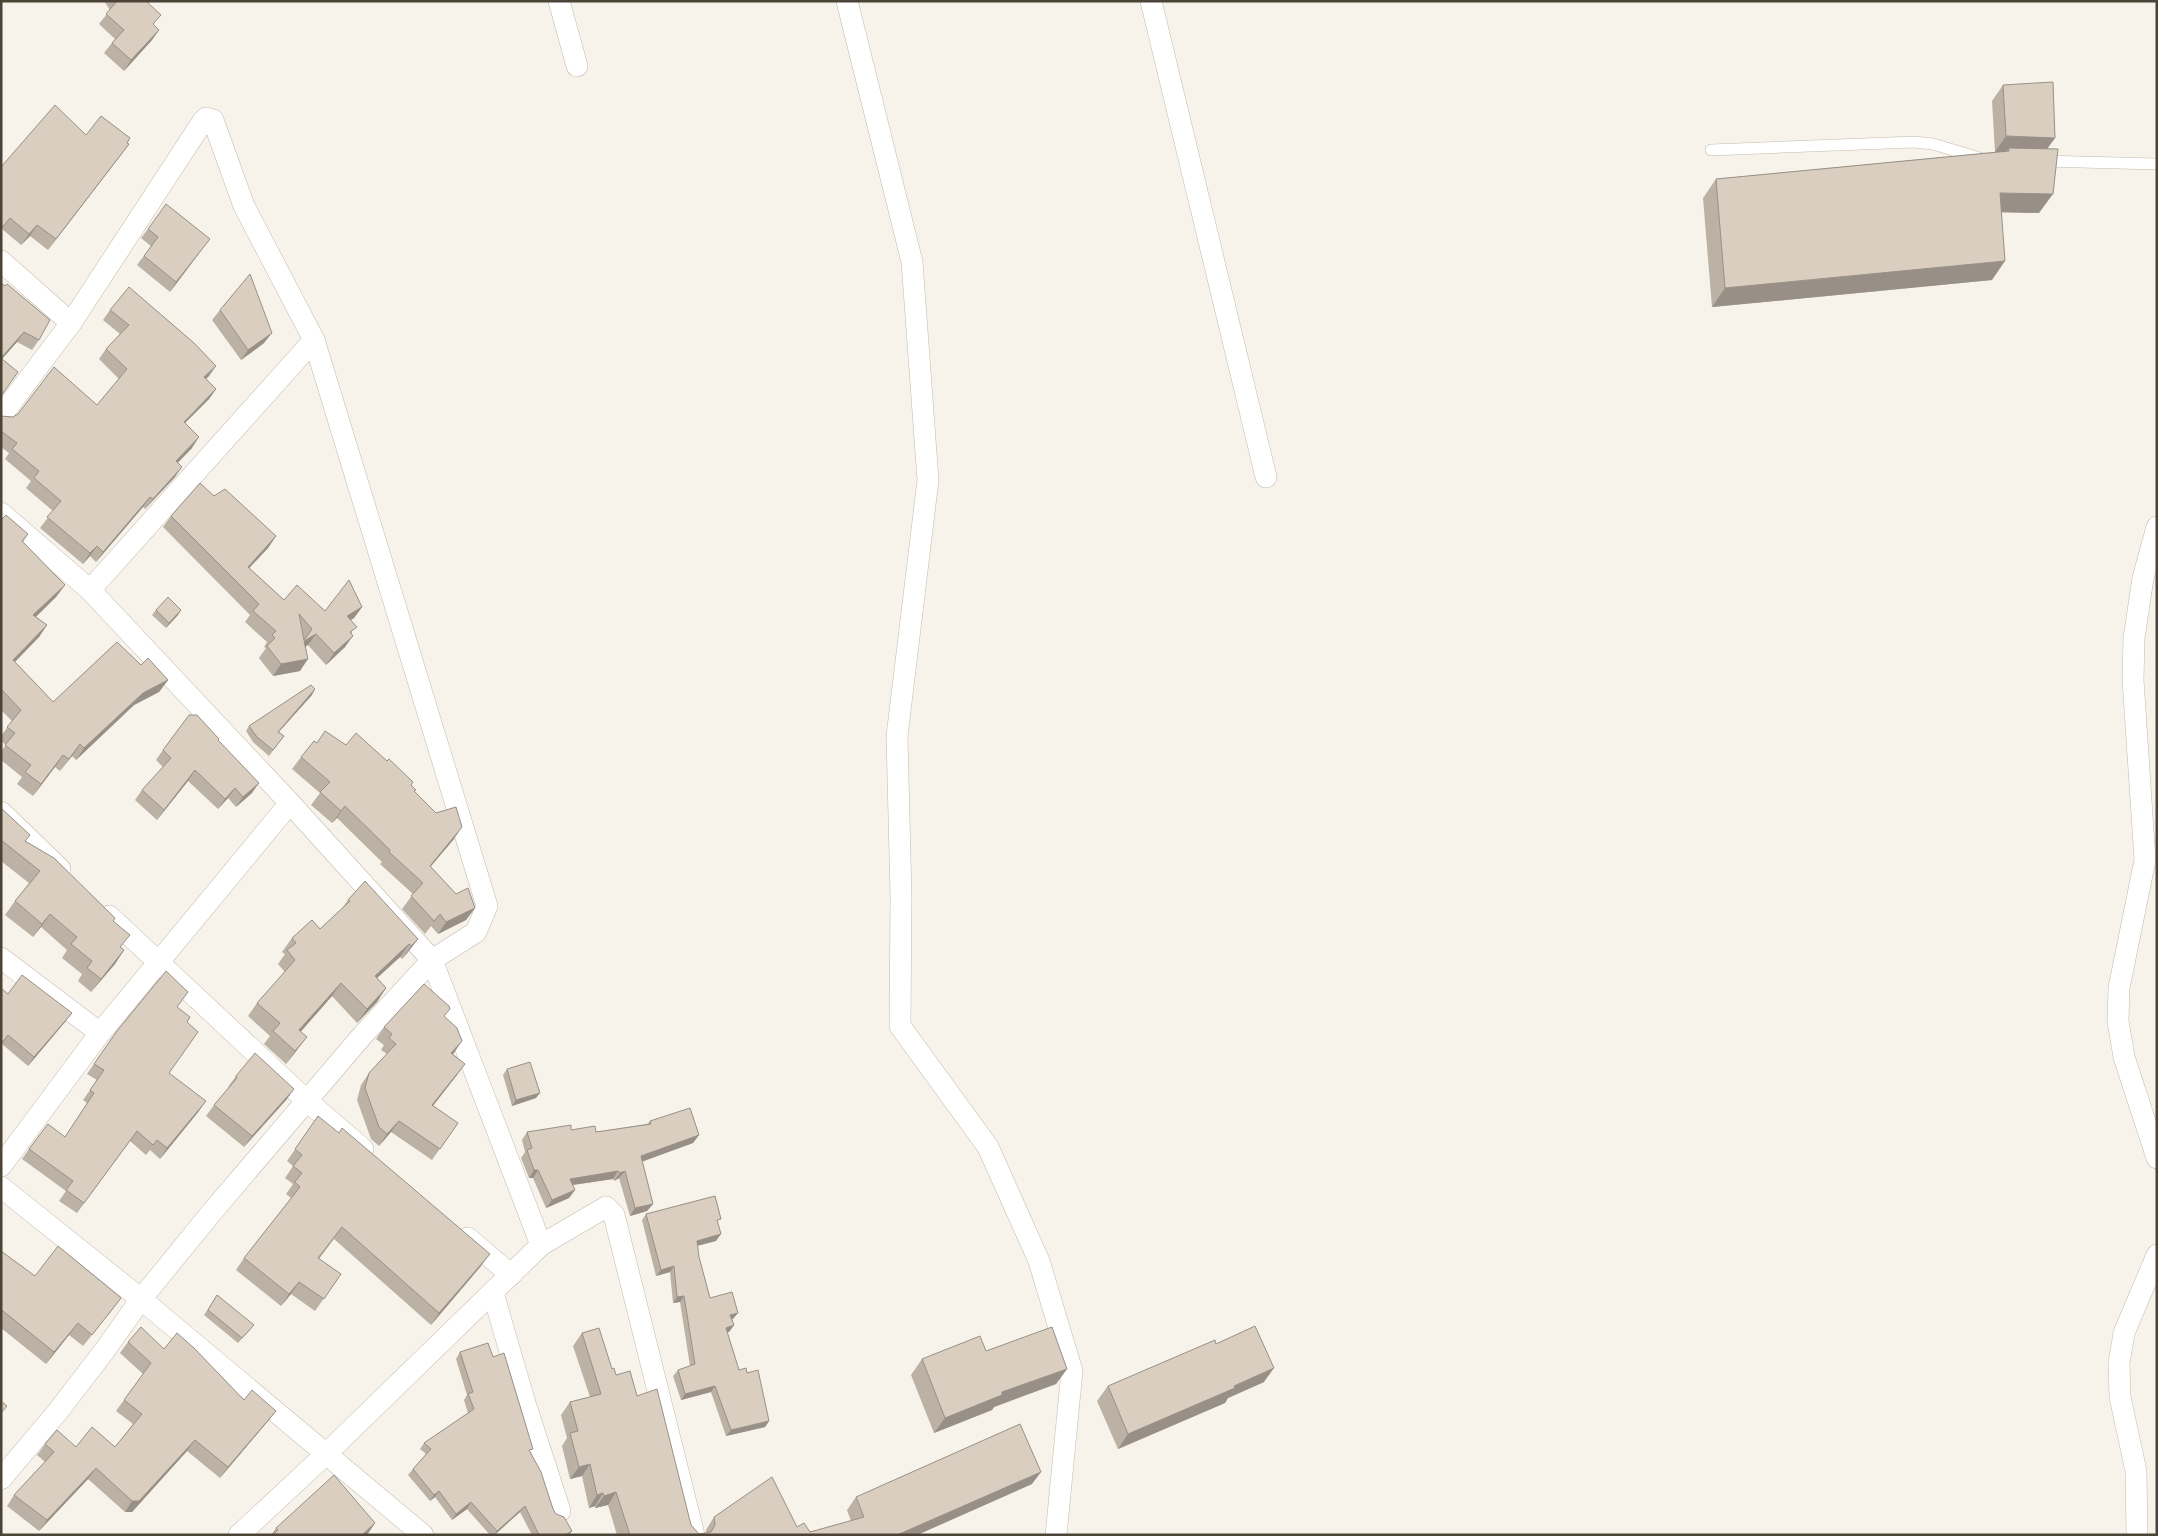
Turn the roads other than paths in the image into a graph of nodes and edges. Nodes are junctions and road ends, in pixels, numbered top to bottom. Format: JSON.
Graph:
{"nodes":[{"id":1,"x":559,"y":1,"type":"edge"},
{"id":2,"x":847,"y":1,"type":"edge"},
{"id":3,"x":1151,"y":1,"type":"edge"},
{"id":4,"x":578,"y":66,"type":"dead end"},
{"id":5,"x":1711,"y":150,"type":"dead end"},
{"id":6,"x":1995,"y":160,"type":"edge"},
{"id":7,"x":2033,"y":161,"type":"edge"},
{"id":8,"x":2157,"y":164,"type":"edge"},
{"id":9,"x":1,"y":261,"type":"edge"},
{"id":10,"x":71,"y":323,"type":"junction"},
{"id":11,"x":314,"y":340,"type":"junction"},
{"id":12,"x":1,"y":416,"type":"edge"},
{"id":13,"x":1266,"y":478,"type":"dead end"},
{"id":14,"x":1,"y":513,"type":"edge"},
{"id":15,"x":2157,"y":527,"type":"edge"},
{"id":16,"x":90,"y":590,"type":"junction"},
{"id":17,"x":290,"y":803,"type":"junction"},
{"id":18,"x":1,"y":812,"type":"edge"},
{"id":19,"x":72,"y":881,"type":"edge"},
{"id":20,"x":93,"y":901,"type":"edge"},
{"id":21,"x":1,"y":958,"type":"edge"},
{"id":22,"x":432,"y":960,"type":"junction"},
{"id":23,"x":157,"y":963,"type":"junction"},
{"id":24,"x":100,"y":1033,"type":"junction"},
{"id":25,"x":306,"y":1100,"type":"junction"},
{"id":26,"x":2157,"y":1158,"type":"edge"},
{"id":27,"x":375,"y":1159,"type":"edge"},
{"id":28,"x":1,"y":1166,"type":"edge"},
{"id":29,"x":1,"y":1187,"type":"edge"},
{"id":30,"x":451,"y":1224,"type":"edge"},
{"id":31,"x":541,"y":1246,"type":"junction"},
{"id":32,"x":2157,"y":1255,"type":"edge"},
{"id":33,"x":511,"y":1275,"type":"junction"},
{"id":34,"x":493,"y":1293,"type":"junction"},
{"id":35,"x":141,"y":1299,"type":"junction"},
{"id":36,"x":326,"y":1454,"type":"junction"},
{"id":37,"x":1,"y":1479,"type":"edge"},
{"id":38,"x":560,"y":1511,"type":"dead end"},
{"id":39,"x":238,"y":1535,"type":"edge"},
{"id":40,"x":423,"y":1535,"type":"edge"},
{"id":41,"x":694,"y":1535,"type":"edge"},
{"id":42,"x":1056,"y":1535,"type":"edge"},
{"id":43,"x":2138,"y":1535,"type":"edge"}],
"edges":[{"from":1,"to":4,"type":"street"},
{"from":2,"to":42,"type":"street"},
{"from":3,"to":13,"type":"street"},
{"from":5,"to":6,"type":"lane"},
{"from":7,"to":8,"type":"lane"},
{"from":9,"to":10,"type":"street"},
{"from":10,"to":11,"type":"street"},
{"from":10,"to":12,"type":"street"},
{"from":11,"to":16,"type":"street"},
{"from":11,"to":22,"type":"street"},
{"from":14,"to":16,"type":"street"},
{"from":15,"to":26,"type":"street"},
{"from":16,"to":17,"type":"street"},
{"from":17,"to":22,"type":"street"},
{"from":17,"to":23,"type":"street"},
{"from":18,"to":19,"type":"street"},
{"from":20,"to":23,"type":"street"},
{"from":21,"to":24,"type":"street"},
{"from":22,"to":25,"type":"street"},
{"from":22,"to":31,"type":"street"},
{"from":23,"to":24,"type":"street"},
{"from":23,"to":25,"type":"street"},
{"from":24,"to":28,"type":"street"},
{"from":25,"to":27,"type":"street"},
{"from":25,"to":35,"type":"street"},
{"from":29,"to":35,"type":"street"},
{"from":30,"to":33,"type":"street"},
{"from":31,"to":33,"type":"street"},
{"from":31,"to":41,"type":"street"},
{"from":32,"to":43,"type":"street"},
{"from":33,"to":34,"type":"street"},
{"from":34,"to":36,"type":"street"},
{"from":34,"to":38,"type":"street"},
{"from":35,"to":36,"type":"street"},
{"from":35,"to":37,"type":"street"},
{"from":36,"to":39,"type":"street"},
{"from":36,"to":40,"type":"street"}]}
